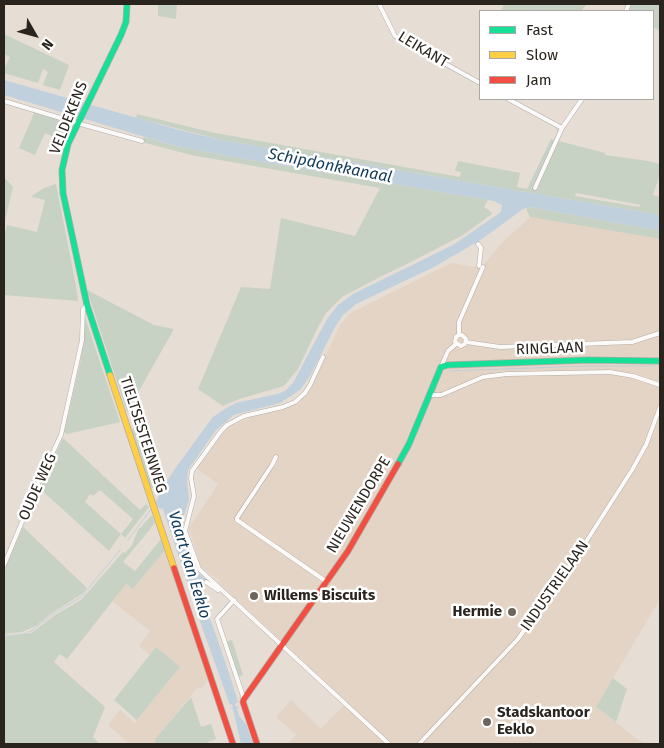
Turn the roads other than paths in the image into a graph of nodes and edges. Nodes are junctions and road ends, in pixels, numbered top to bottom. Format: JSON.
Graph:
{"nodes":[{"id":1,"x":127,"y":4,"type":"edge"},
{"id":2,"x":380,"y":4,"type":"edge"},
{"id":3,"x":479,"y":82,"type":"edge"},
{"id":4,"x":4,"y":100,"type":"edge"},
{"id":5,"x":510,"y":100,"type":"edge"},
{"id":6,"x":581,"y":100,"type":"edge"},
{"id":7,"x":77,"y":123,"type":"junction"},
{"id":8,"x":562,"y":128,"type":"junction"},
{"id":9,"x":142,"y":141,"type":"dead end"},
{"id":10,"x":535,"y":188,"type":"dead end"},
{"id":11,"x":478,"y":244,"type":"dead end"},
{"id":12,"x":87,"y":305,"type":"junction"},
{"id":13,"x":660,"y":333,"type":"edge"},
{"id":14,"x":459,"y":335,"type":"junction"},
{"id":15,"x":466,"y":342,"type":"junction"},
{"id":16,"x":456,"y":344,"type":"junction"},
{"id":17,"x":323,"y":357,"type":"dead end"},
{"id":18,"x":660,"y":360,"type":"edge"},
{"id":19,"x":660,"y":366,"type":"edge"},
{"id":20,"x":441,"y":367,"type":"junction"},
{"id":21,"x":660,"y":385,"type":"edge"},
{"id":22,"x":430,"y":395,"type":"junction"},
{"id":23,"x":660,"y":407,"type":"edge"},
{"id":24,"x":276,"y":457,"type":"dead end"},
{"id":25,"x":4,"y":565,"type":"edge"},
{"id":26,"x":206,"y":582,"type":"dead end"},
{"id":27,"x":327,"y":582,"type":"junction"},
{"id":28,"x":220,"y":588,"type":"junction"},
{"id":29,"x":234,"y":600,"type":"junction"},
{"id":30,"x":283,"y":646,"type":"junction"},
{"id":31,"x":244,"y":699,"type":"junction"},
{"id":32,"x":233,"y":744,"type":"edge"},
{"id":33,"x":257,"y":744,"type":"edge"},
{"id":34,"x":389,"y":744,"type":"edge"},
{"id":35,"x":419,"y":744,"type":"edge"}],
"edges":[{"from":1,"to":7,"type":"main road","name":"VELDEKENS"},
{"from":2,"to":3,"type":"street","name":"LEIKANT"},
{"from":4,"to":7,"type":"street"},
{"from":5,"to":8,"type":"street"},
{"from":6,"to":8,"type":"street"},
{"from":7,"to":9,"type":"street"},
{"from":7,"to":12,"type":"main road","name":"VELDEKENS"},
{"from":8,"to":10,"type":"street"},
{"from":11,"to":14,"type":"street"},
{"from":12,"to":25,"type":"street","name":"OUDE WEG"},
{"from":12,"to":32,"type":"main road","name":"TIELTSESTEENWEG"},
{"from":13,"to":15,"type":"street"},
{"from":14,"to":15,"type":"street"},
{"from":14,"to":16,"type":"street"},
{"from":15,"to":16,"type":"street"},
{"from":16,"to":20,"type":"street"},
{"from":17,"to":28,"type":"street"},
{"from":18,"to":19,"type":"main road","name":"RINGLAAN"},
{"from":18,"to":20,"type":"main road","name":"RINGLAAN"},
{"from":20,"to":22,"type":"main road","name":"NIEUWENDORPE"},
{"from":21,"to":22,"type":"street","name":"RINGLAAN"},
{"from":22,"to":27,"type":"main road","name":"NIEUWENDORPE"},
{"from":23,"to":35,"type":"street","name":"INDUSTRIELAAN"},
{"from":24,"to":27,"type":"street"},
{"from":26,"to":28,"type":"street"},
{"from":27,"to":30,"type":"main road","name":"NIEUWENDORPE"},
{"from":28,"to":29,"type":"street"},
{"from":29,"to":30,"type":"street"},
{"from":29,"to":31,"type":"street"},
{"from":30,"to":31,"type":"main road","name":"NIEUWENDORPE"},
{"from":30,"to":34,"type":"street"},
{"from":31,"to":33,"type":"main road"}]}
